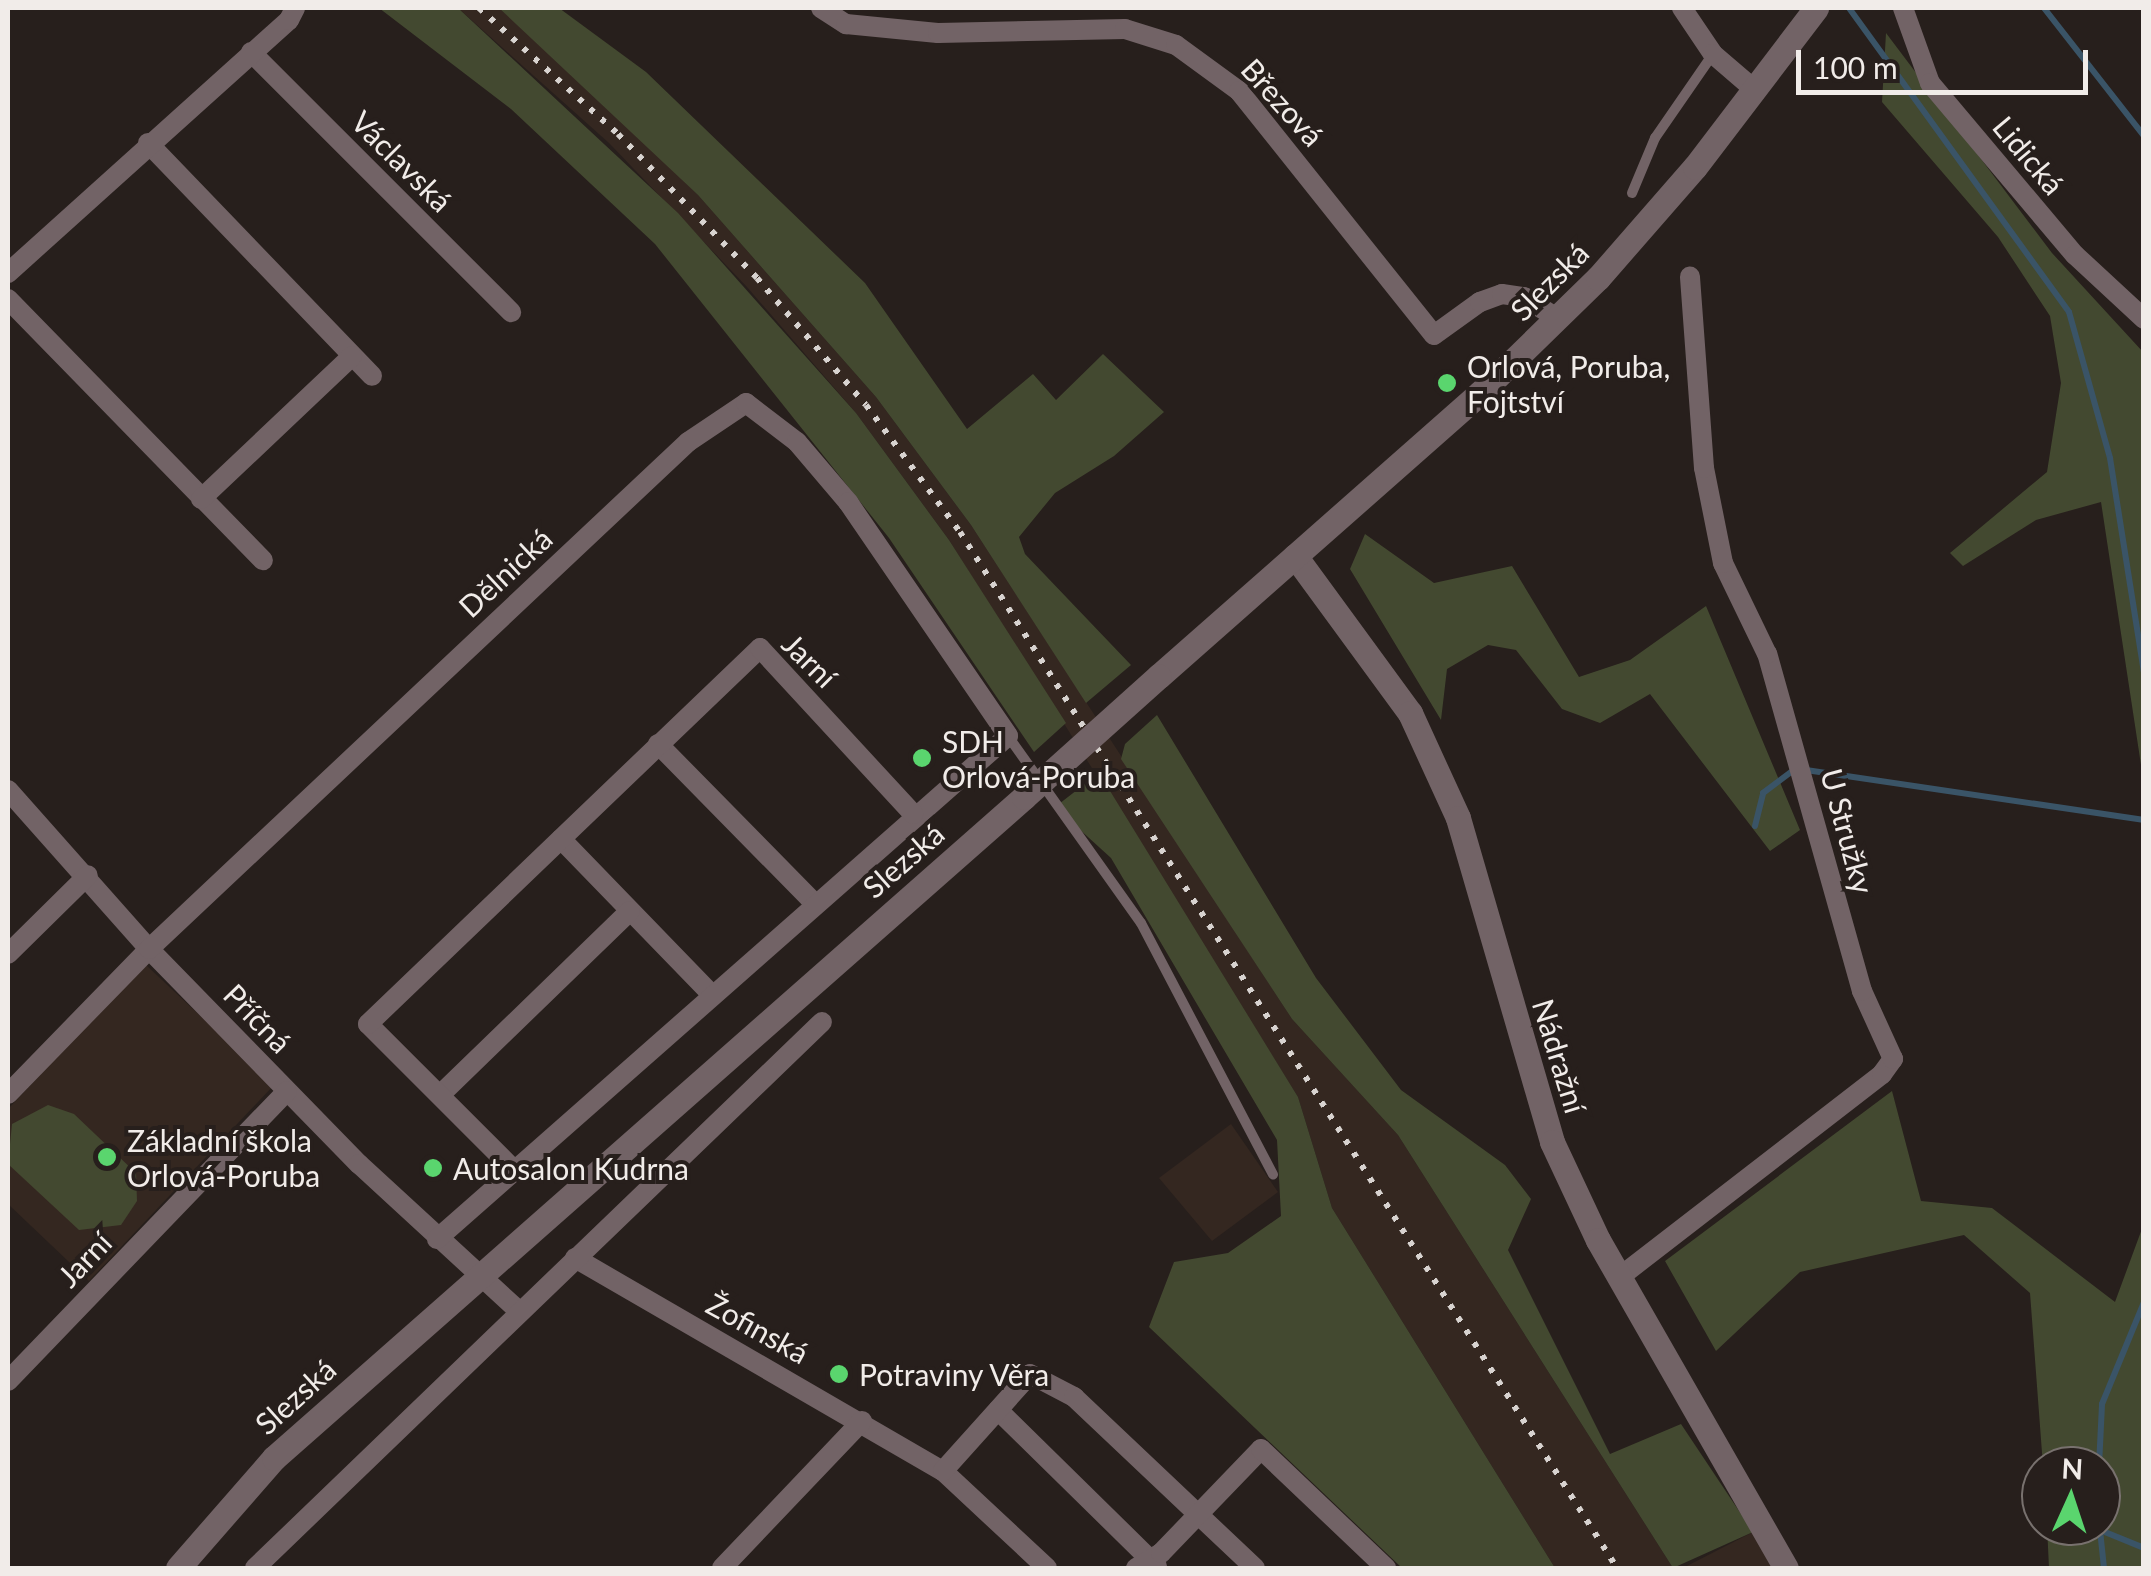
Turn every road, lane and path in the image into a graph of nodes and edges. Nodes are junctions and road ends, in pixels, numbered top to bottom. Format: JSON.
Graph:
{"nodes":[{"id":1,"x":295,"y":8,"type":"edge"},
{"id":2,"x":822,"y":8,"type":"edge"},
{"id":3,"x":1682,"y":8,"type":"edge"},
{"id":4,"x":1816,"y":8,"type":"edge"},
{"id":5,"x":1903,"y":8,"type":"edge"},
{"id":6,"x":251,"y":52,"type":"junction"},
{"id":7,"x":1714,"y":54,"type":"junction"},
{"id":8,"x":1756,"y":91,"type":"junction"},
{"id":9,"x":148,"y":143,"type":"junction"},
{"id":10,"x":1632,"y":192,"type":"dead end"},
{"id":11,"x":8,"y":273,"type":"edge"},
{"id":12,"x":1690,"y":277,"type":"dead end"},
{"id":13,"x":8,"y":299,"type":"edge"},
{"id":14,"x":511,"y":312,"type":"dead end"},
{"id":15,"x":1558,"y":320,"type":"junction"},
{"id":16,"x":2144,"y":320,"type":"edge"},
{"id":17,"x":352,"y":356,"type":"junction"},
{"id":18,"x":372,"y":376,"type":"dead end"},
{"id":19,"x":201,"y":499,"type":"junction"},
{"id":20,"x":1295,"y":556,"type":"junction"},
{"id":21,"x":262,"y":560,"type":"dead end"},
{"id":22,"x":1008,"y":736,"type":"junction"},
{"id":23,"x":658,"y":744,"type":"junction"},
{"id":24,"x":8,"y":790,"type":"edge"},
{"id":25,"x":913,"y":814,"type":"junction"},
{"id":26,"x":561,"y":839,"type":"junction"},
{"id":27,"x":88,"y":875,"type":"junction"},
{"id":28,"x":814,"y":903,"type":"junction"},
{"id":29,"x":630,"y":911,"type":"junction"},
{"id":30,"x":149,"y":949,"type":"junction"},
{"id":31,"x":8,"y":954,"type":"edge"},
{"id":32,"x":711,"y":994,"type":"junction"},
{"id":33,"x":822,"y":1022,"type":"dead end"},
{"id":34,"x":287,"y":1091,"type":"junction"},
{"id":35,"x":8,"y":1094,"type":"edge"},
{"id":36,"x":441,"y":1094,"type":"junction"},
{"id":37,"x":513,"y":1169,"type":"junction"},
{"id":38,"x":1273,"y":1174,"type":"dead end"},
{"id":39,"x":437,"y":1239,"type":"junction"},
{"id":40,"x":574,"y":1258,"type":"junction"},
{"id":41,"x":482,"y":1273,"type":"junction"},
{"id":42,"x":1620,"y":1276,"type":"junction"},
{"id":43,"x":518,"y":1310,"type":"junction"},
{"id":44,"x":8,"y":1382,"type":"edge"},
{"id":45,"x":998,"y":1410,"type":"junction"},
{"id":46,"x":862,"y":1420,"type":"junction"},
{"id":47,"x":943,"y":1471,"type":"junction"},
{"id":48,"x":1197,"y":1516,"type":"junction"},
{"id":49,"x":1148,"y":1566,"type":"edge"},
{"id":50,"x":178,"y":1568,"type":"edge"},
{"id":51,"x":255,"y":1568,"type":"edge"},
{"id":52,"x":722,"y":1568,"type":"edge"},
{"id":53,"x":1047,"y":1568,"type":"edge"},
{"id":54,"x":1254,"y":1568,"type":"edge"},
{"id":55,"x":1386,"y":1568,"type":"edge"},
{"id":56,"x":1786,"y":1568,"type":"edge"}],
"edges":[{"from":1,"to":6,"type":"street"},
{"from":2,"to":15,"type":"street","name":"Březová"},
{"from":3,"to":7,"type":"street"},
{"from":4,"to":8,"type":"street","name":"Slezská"},
{"from":5,"to":16,"type":"street","name":"Lidická"},
{"from":6,"to":9,"type":"street"},
{"from":6,"to":14,"type":"street","name":"Václavská"},
{"from":7,"to":8,"type":"street"},
{"from":7,"to":10,"type":"lane"},
{"from":8,"to":15,"type":"street","name":"Slezská"},
{"from":9,"to":11,"type":"street"},
{"from":9,"to":17,"type":"street"},
{"from":12,"to":42,"type":"street","name":"U Stružky"},
{"from":13,"to":19,"type":"street"},
{"from":15,"to":20,"type":"street","name":"Slezská"},
{"from":17,"to":18,"type":"street"},
{"from":17,"to":19,"type":"street"},
{"from":19,"to":21,"type":"street"},
{"from":20,"to":41,"type":"street","name":"Slezská","bridge":true},
{"from":20,"to":42,"type":"street","name":"Nádražní"},
{"from":22,"to":25,"type":"street","name":"Slezská"},
{"from":22,"to":30,"type":"street","name":"Dělnická"},
{"from":22,"to":38,"type":"lane"},
{"from":23,"to":25,"type":"street","name":"Jarní"},
{"from":23,"to":26,"type":"street","name":"Jarní"},
{"from":23,"to":28,"type":"street"},
{"from":24,"to":27,"type":"street","name":"Příčná"},
{"from":25,"to":28,"type":"street","name":"Slezská"},
{"from":26,"to":29,"type":"street"},
{"from":26,"to":36,"type":"street","name":"Jarní"},
{"from":27,"to":30,"type":"street","name":"Příčná"},
{"from":27,"to":31,"type":"street"},
{"from":28,"to":32,"type":"street","name":"Slezská"},
{"from":29,"to":32,"type":"street"},
{"from":29,"to":36,"type":"street"},
{"from":30,"to":34,"type":"street","name":"Příčná"},
{"from":30,"to":35,"type":"street","name":"Dělnická"},
{"from":32,"to":37,"type":"street","name":"Slezská"},
{"from":33,"to":40,"type":"street"},
{"from":34,"to":39,"type":"street","name":"Příčná"},
{"from":34,"to":44,"type":"street","name":"Jarní"},
{"from":36,"to":37,"type":"street"},
{"from":37,"to":39,"type":"street","name":"Slezská"},
{"from":39,"to":41,"type":"street","name":"Příčná"},
{"from":40,"to":43,"type":"street"},
{"from":40,"to":46,"type":"street","name":"Žofinská"},
{"from":41,"to":43,"type":"street","name":"Příčná"},
{"from":41,"to":50,"type":"street","name":"Slezská"},
{"from":42,"to":56,"type":"street","name":"Nádražní"},
{"from":43,"to":51,"type":"street"},
{"from":45,"to":47,"type":"street"},
{"from":45,"to":48,"type":"street"},
{"from":45,"to":49,"type":"street"},
{"from":46,"to":47,"type":"street","name":"Žofinská"},
{"from":46,"to":52,"type":"street"},
{"from":47,"to":53,"type":"street","name":"Žofinská"},
{"from":48,"to":49,"type":"street"},
{"from":48,"to":54,"type":"street"},
{"from":48,"to":55,"type":"street"}]}
